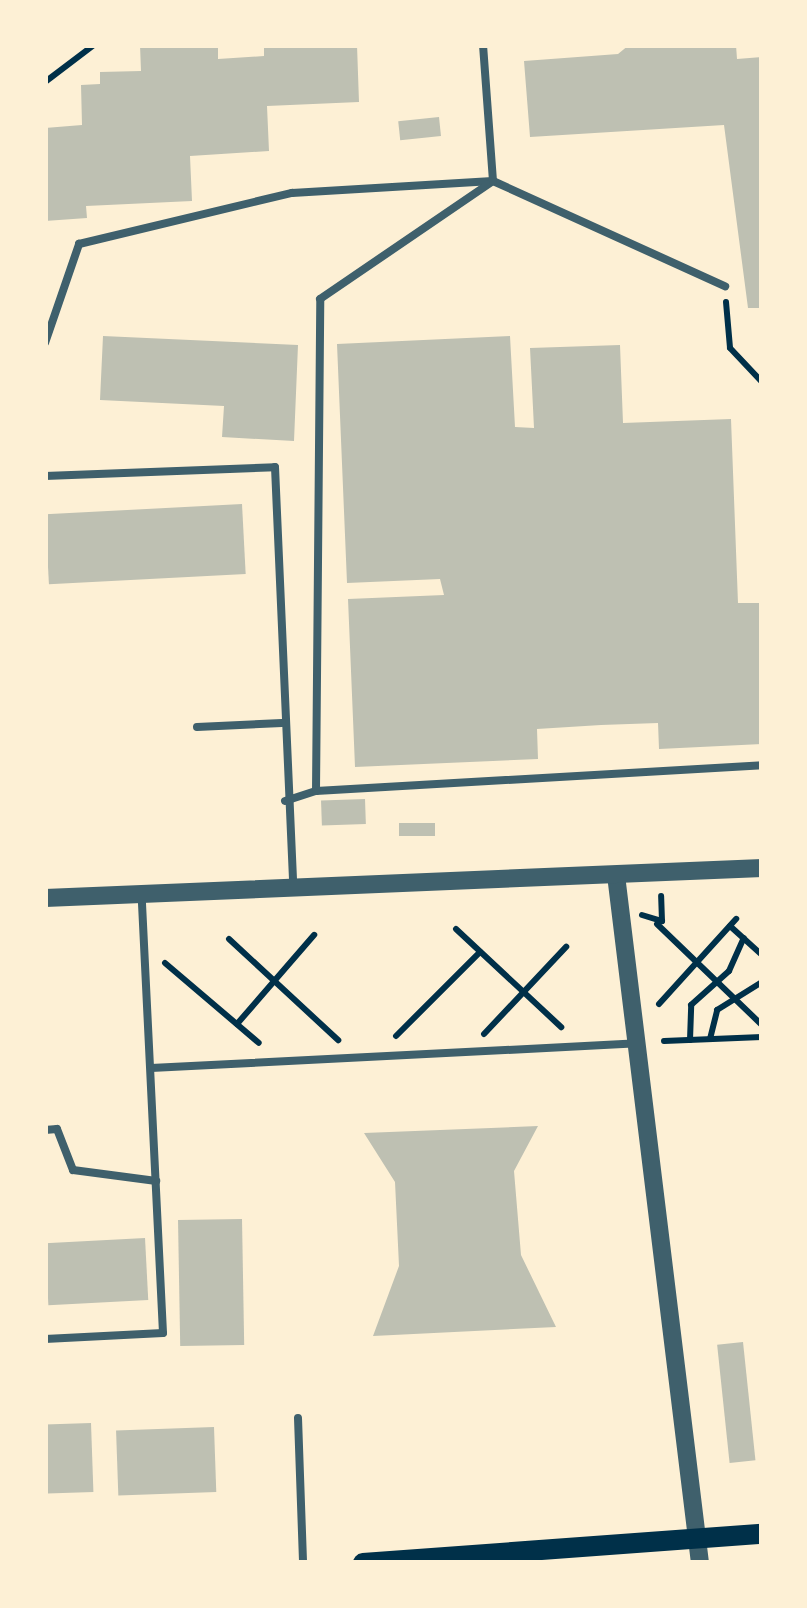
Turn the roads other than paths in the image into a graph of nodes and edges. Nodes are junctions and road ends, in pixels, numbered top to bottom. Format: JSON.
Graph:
{"nodes":[{"id":1,"x":483,"y":45,"type":"edge"},
{"id":2,"x":493,"y":180,"type":"junction"},
{"id":3,"x":725,"y":286,"type":"road end"},
{"id":4,"x":45,"y":343,"type":"edge"},
{"id":5,"x":45,"y":476,"type":"edge"},
{"id":6,"x":282,"y":723,"type":"junction"},
{"id":7,"x":198,"y":728,"type":"dead end"},
{"id":8,"x":762,"y":766,"type":"edge"},
{"id":9,"x":316,"y":791,"type":"junction"},
{"id":10,"x":285,"y":800,"type":"junction"},
{"id":11,"x":762,"y":868,"type":"edge"},
{"id":12,"x":616,"y":875,"type":"junction"},
{"id":13,"x":293,"y":889,"type":"junction"},
{"id":14,"x":142,"y":892,"type":"junction"},
{"id":15,"x":45,"y":898,"type":"edge"},
{"id":16,"x":637,"y":1043,"type":"junction"},
{"id":17,"x":151,"y":1068,"type":"junction"},
{"id":18,"x":45,"y":1130,"type":"edge"},
{"id":19,"x":156,"y":1181,"type":"junction"},
{"id":20,"x":45,"y":1338,"type":"edge"},
{"id":21,"x":298,"y":1418,"type":"dead end"},
{"id":22,"x":762,"y":1534,"type":"edge"},
{"id":23,"x":699,"y":1554,"type":"edge"},
{"id":24,"x":304,"y":1563,"type":"edge"},
{"id":25,"x":363,"y":1563,"type":"edge"}],
"edges":[{"from":1,"to":2,"type":"lane"},
{"from":2,"to":3,"type":"lane"},
{"from":2,"to":4,"type":"lane"},
{"from":2,"to":9,"type":"lane"},
{"from":5,"to":6,"type":"lane"},
{"from":6,"to":7,"type":"lane"},
{"from":6,"to":10,"type":"lane"},
{"from":8,"to":9,"type":"lane"},
{"from":9,"to":10,"type":"lane"},
{"from":10,"to":13,"type":"lane"},
{"from":11,"to":12,"type":"street"},
{"from":12,"to":13,"type":"street"},
{"from":12,"to":16,"type":"street"},
{"from":13,"to":14,"type":"street"},
{"from":14,"to":15,"type":"street"},
{"from":14,"to":17,"type":"lane"},
{"from":16,"to":17,"type":"lane"},
{"from":16,"to":23,"type":"street"},
{"from":17,"to":19,"type":"lane"},
{"from":18,"to":19,"type":"lane"},
{"from":19,"to":20,"type":"lane"},
{"from":21,"to":24,"type":"lane"},
{"from":22,"to":23,"type":"main road"},
{"from":23,"to":25,"type":"main road"}]}
